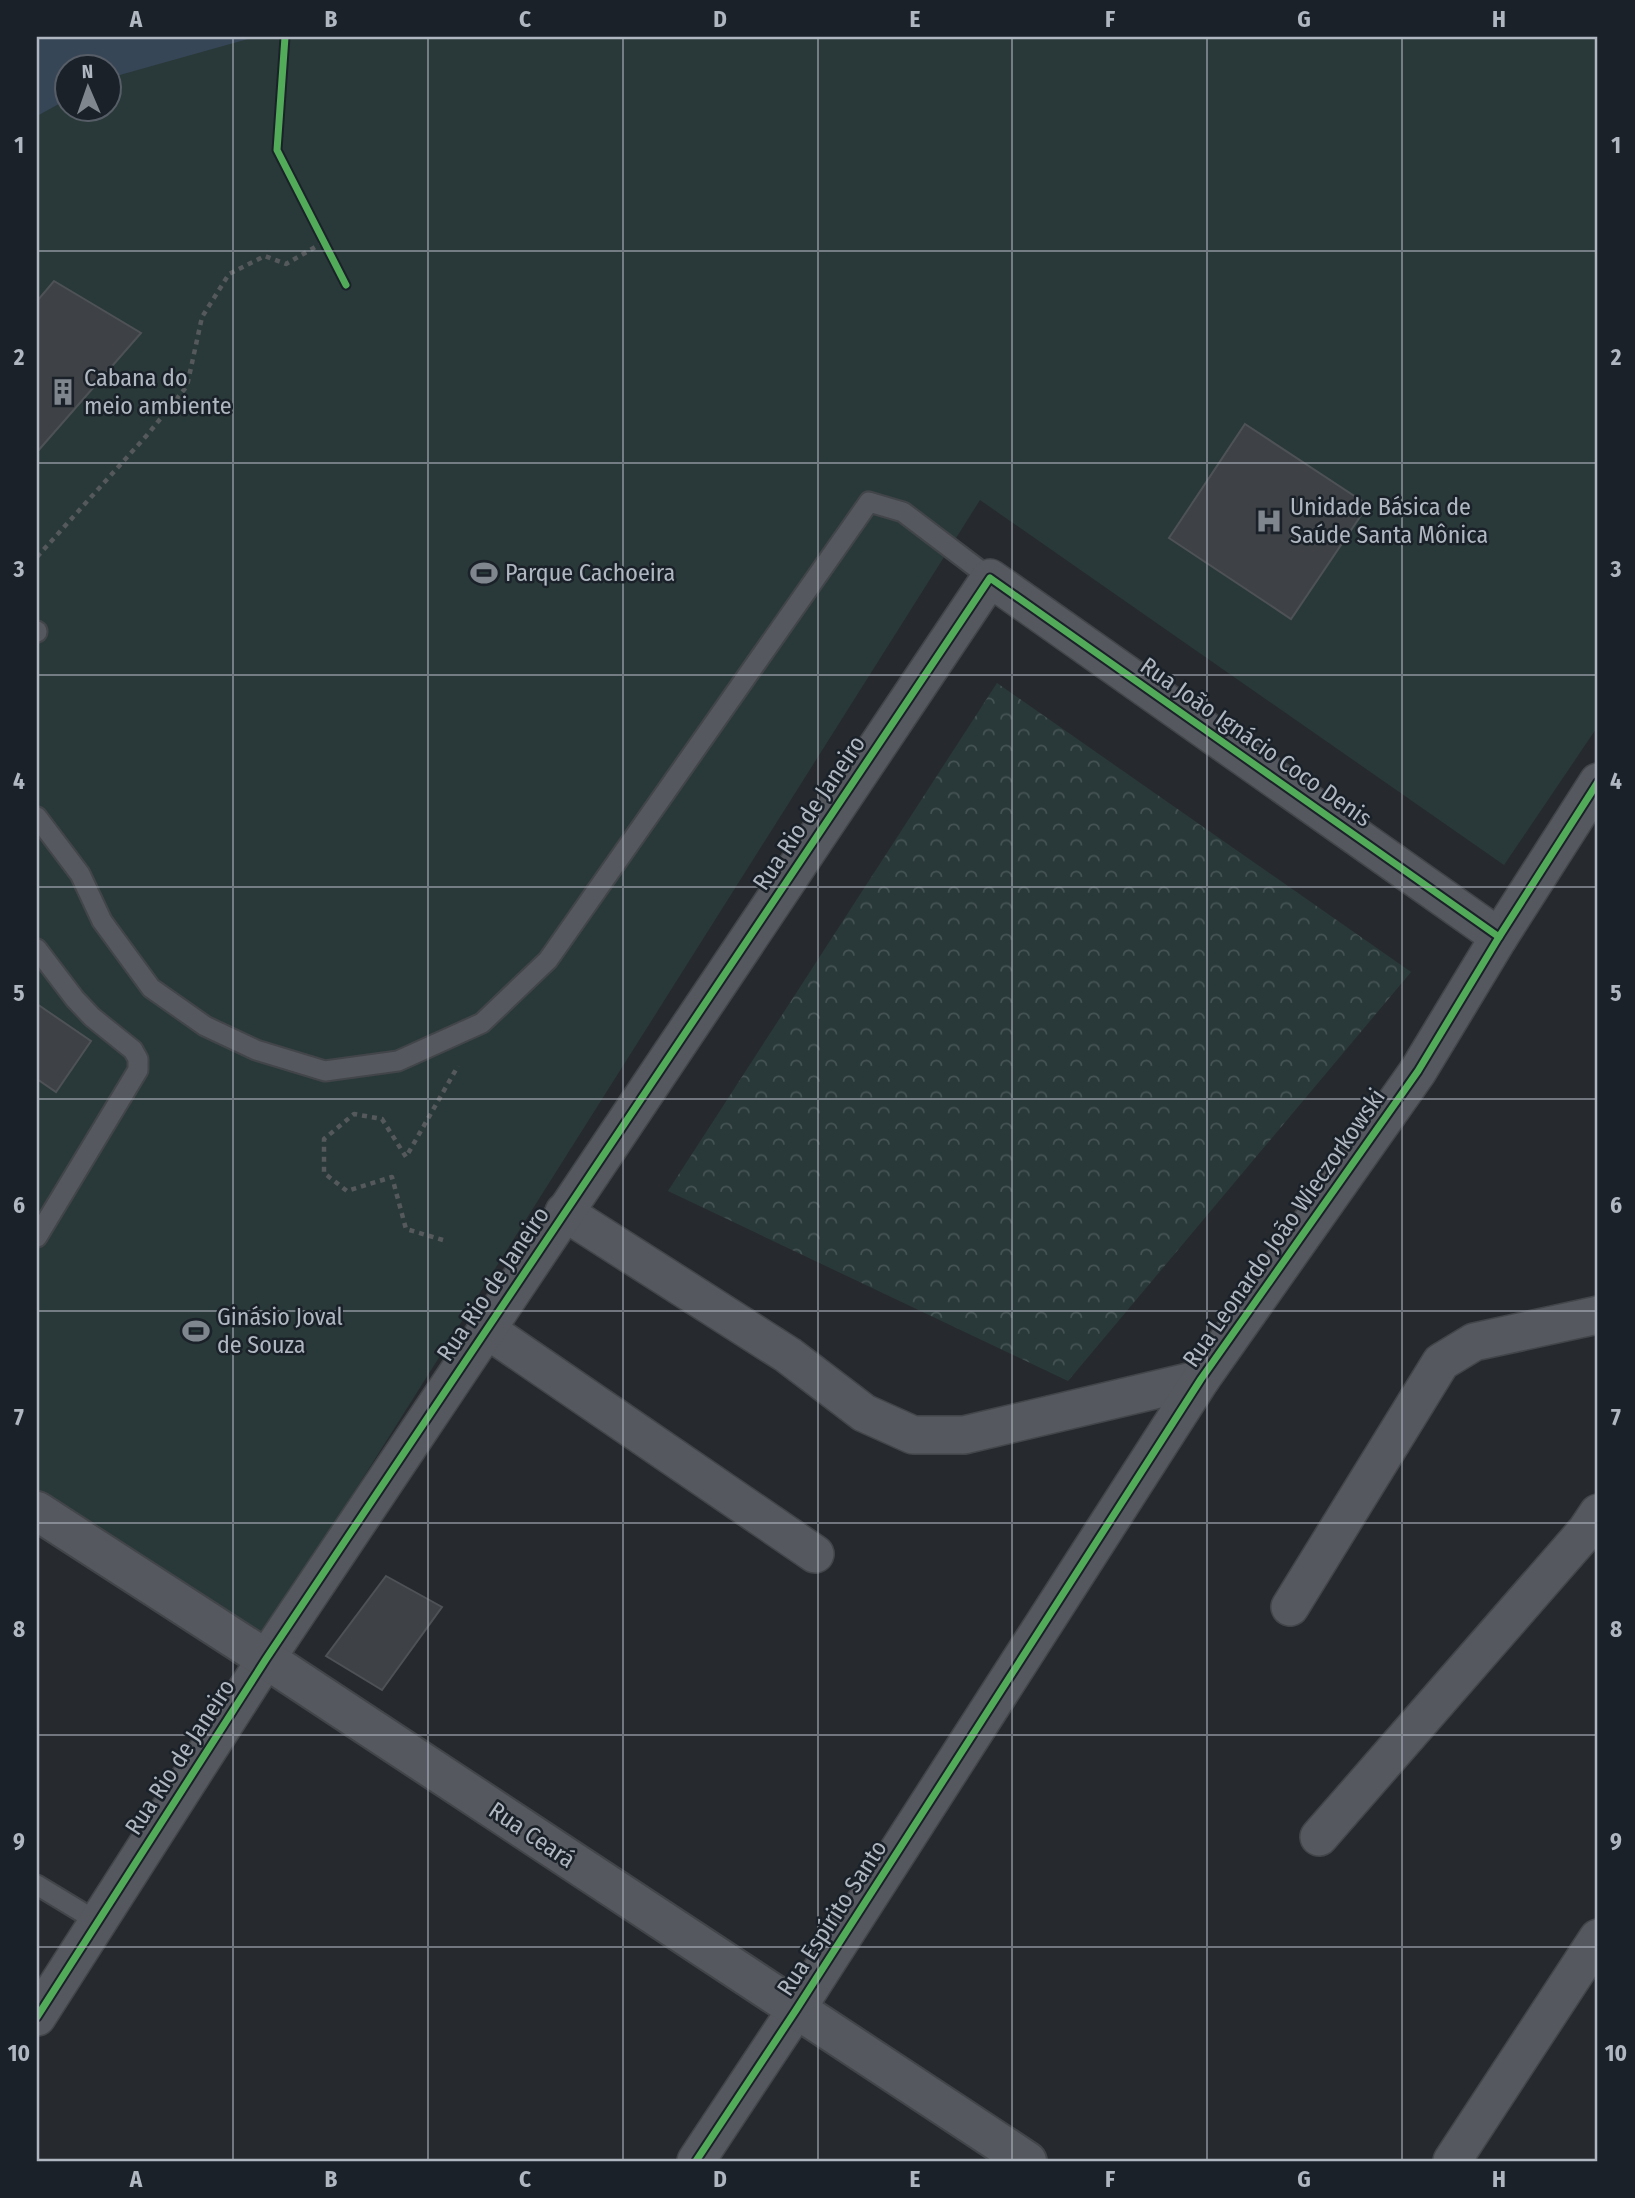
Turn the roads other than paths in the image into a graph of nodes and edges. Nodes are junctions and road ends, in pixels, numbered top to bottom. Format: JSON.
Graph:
{"nodes":[{"id":1,"x":990,"y":578,"type":"junction"},
{"id":2,"x":1598,"y":782,"type":"edge"},
{"id":3,"x":37,"y":817,"type":"edge"},
{"id":4,"x":1499,"y":937,"type":"junction"},
{"id":5,"x":37,"y":949,"type":"edge"},
{"id":6,"x":564,"y":1212,"type":"junction"},
{"id":7,"x":37,"y":1237,"type":"edge"},
{"id":8,"x":1598,"y":1315,"type":"edge"},
{"id":9,"x":486,"y":1329,"type":"junction"},
{"id":10,"x":1201,"y":1379,"type":"junction"},
{"id":11,"x":37,"y":1511,"type":"edge"},
{"id":12,"x":1598,"y":1513,"type":"edge"},
{"id":13,"x":815,"y":1554,"type":"dead end"},
{"id":14,"x":1290,"y":1607,"type":"dead end"},
{"id":15,"x":266,"y":1659,"type":"junction"},
{"id":16,"x":999,"y":1694,"type":"joint"},
{"id":17,"x":1319,"y":1838,"type":"dead end"},
{"id":18,"x":37,"y":1885,"type":"edge"},
{"id":19,"x":98,"y":1922,"type":"junction"},
{"id":20,"x":1598,"y":1938,"type":"edge"},
{"id":21,"x":796,"y":2010,"type":"junction"},
{"id":22,"x":37,"y":2017,"type":"edge"},
{"id":23,"x":696,"y":2161,"type":"edge"},
{"id":24,"x":1027,"y":2161,"type":"edge"},
{"id":25,"x":1452,"y":2161,"type":"edge"}],
"edges":[{"from":1,"to":3,"type":"lane"},
{"from":1,"to":4,"type":"street","name":"Rua João Ignácio Coco Denis"},
{"from":1,"to":6,"type":"street","name":"Rua Rio de Janeiro"},
{"from":2,"to":4,"type":"street","name":"Rua Leonardo João Wieczorkowski"},
{"from":4,"to":10,"type":"street","name":"Rua Leonardo João Wieczorkowski"},
{"from":5,"to":7,"type":"lane"},
{"from":6,"to":9,"type":"street","name":"Rua Rio de Janeiro"},
{"from":6,"to":10,"type":"street"},
{"from":8,"to":14,"type":"street"},
{"from":9,"to":13,"type":"street"},
{"from":9,"to":15,"type":"street","name":"Rua Rio de Janeiro"},
{"from":10,"to":16,"type":"street","name":"Rua Leonardo João Wieczorkowski"},
{"from":11,"to":15,"type":"street","name":"Rua Ceará"},
{"from":12,"to":17,"type":"street"},
{"from":15,"to":19,"type":"street","name":"Rua Rio de Janeiro"},
{"from":15,"to":21,"type":"street","name":"Rua Ceará"},
{"from":16,"to":21,"type":"street","name":"Rua Espírito Santo"},
{"from":18,"to":19,"type":"lane"},
{"from":19,"to":22,"type":"street","name":"Rua Rio de Janeiro"},
{"from":20,"to":25,"type":"street"},
{"from":21,"to":23,"type":"street","name":"Rua Espírito Santo"},
{"from":21,"to":24,"type":"street","name":"Rua Ceará"}]}
